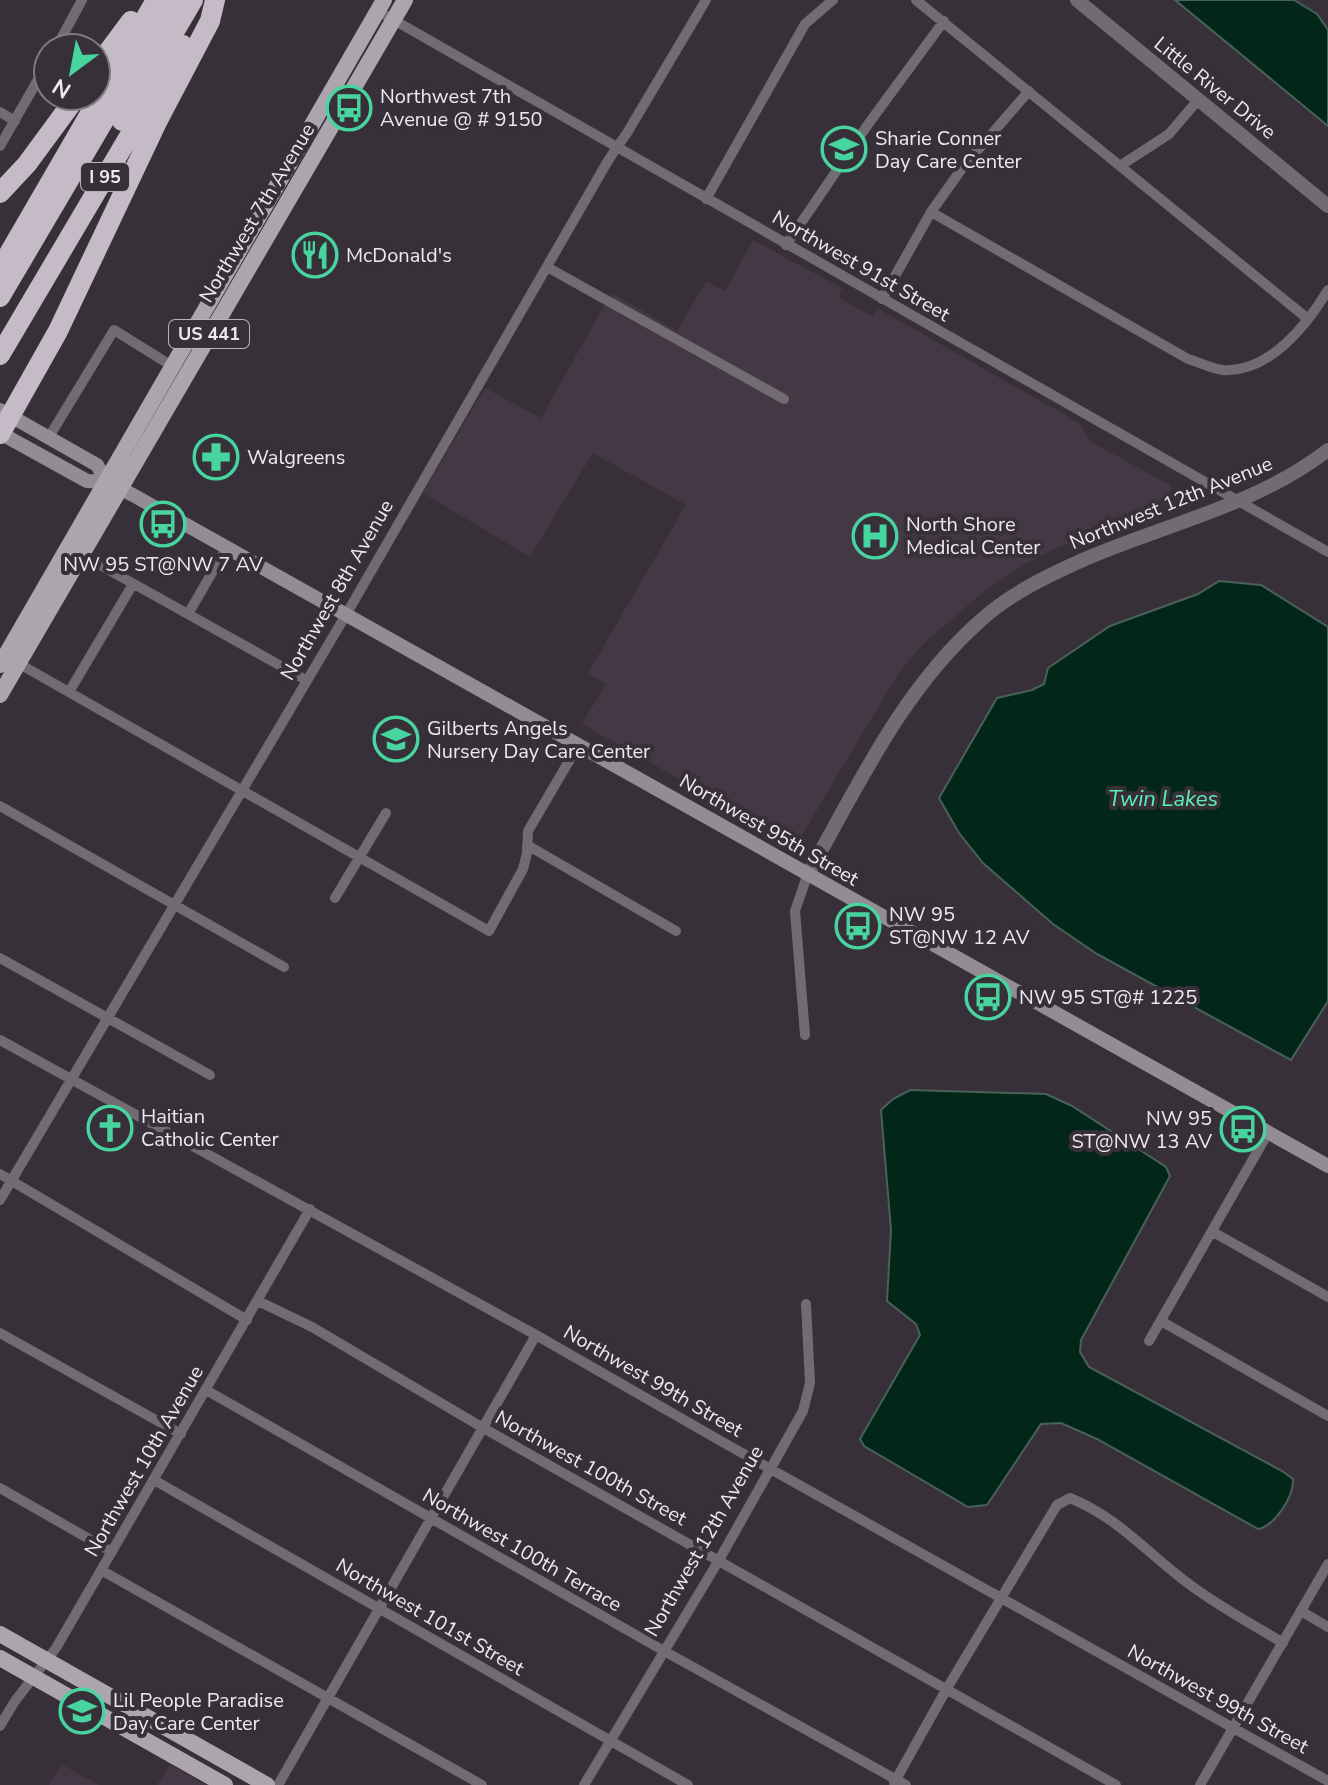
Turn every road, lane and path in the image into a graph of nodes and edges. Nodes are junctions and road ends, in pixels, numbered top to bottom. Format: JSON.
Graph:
{"nodes":[{"id":1,"x":81,"y":0,"type":"edge"},
{"id":2,"x":155,"y":0,"type":"edge"},
{"id":3,"x":175,"y":0,"type":"edge"},
{"id":4,"x":193,"y":0,"type":"edge"},
{"id":5,"x":212,"y":0,"type":"edge"},
{"id":6,"x":405,"y":0,"type":"edge"},
{"id":7,"x":706,"y":0,"type":"edge"},
{"id":8,"x":833,"y":0,"type":"edge"},
{"id":9,"x":916,"y":0,"type":"edge"},
{"id":10,"x":1077,"y":0,"type":"edge"},
{"id":11,"x":381,"y":6,"type":"edge"},
{"id":12,"x":393,"y":20,"type":"junction"},
{"id":13,"x":944,"y":21,"type":"junction"},
{"id":14,"x":64,"y":32,"type":"edge"},
{"id":15,"x":112,"y":47,"type":"edge"},
{"id":16,"x":32,"y":91,"type":"edge"},
{"id":17,"x":1029,"y":91,"type":"junction"},
{"id":18,"x":1198,"y":100,"type":"junction"},
{"id":19,"x":0,"y":112,"type":"edge"},
{"id":20,"x":65,"y":112,"type":"edge"},
{"id":21,"x":15,"y":121,"type":"junction"},
{"id":22,"x":0,"y":146,"type":"edge"},
{"id":23,"x":617,"y":148,"type":"junction"},
{"id":24,"x":1120,"y":166,"type":"junction"},
{"id":25,"x":275,"y":188,"type":"junction"},
{"id":26,"x":0,"y":193,"type":"edge"},
{"id":27,"x":706,"y":199,"type":"junction"},
{"id":28,"x":1328,"y":206,"type":"edge"},
{"id":29,"x":931,"y":212,"type":"junction"},
{"id":30,"x":264,"y":241,"type":"junction"},
{"id":31,"x":786,"y":245,"type":"junction"},
{"id":32,"x":547,"y":267,"type":"junction"},
{"id":33,"x":229,"y":268,"type":"junction"},
{"id":34,"x":0,"y":269,"type":"edge"},
{"id":35,"x":1328,"y":290,"type":"edge"},
{"id":36,"x":0,"y":297,"type":"edge"},
{"id":37,"x":882,"y":299,"type":"junction"},
{"id":38,"x":1308,"y":319,"type":"junction"},
{"id":39,"x":0,"y":328,"type":"edge"},
{"id":40,"x":206,"y":340,"type":"junction"},
{"id":41,"x":0,"y":355,"type":"edge"},
{"id":42,"x":172,"y":366,"type":"junction"},
{"id":43,"x":784,"y":399,"type":"dead end"},
{"id":44,"x":2,"y":425,"type":"edge"},
{"id":45,"x":49,"y":437,"type":"junction"},
{"id":46,"x":1328,"y":450,"type":"edge"},
{"id":47,"x":114,"y":485,"type":"junction"},
{"id":48,"x":1237,"y":501,"type":"junction"},
{"id":49,"x":227,"y":547,"type":"junction"},
{"id":50,"x":1328,"y":552,"type":"edge"},
{"id":51,"x":82,"y":555,"type":"junction"},
{"id":52,"x":133,"y":584,"type":"junction"},
{"id":53,"x":347,"y":613,"type":"junction"},
{"id":54,"x":188,"y":614,"type":"junction"},
{"id":55,"x":6,"y":659,"type":"edge"},
{"id":56,"x":306,"y":680,"type":"junction"},
{"id":57,"x":69,"y":692,"type":"junction"},
{"id":58,"x":0,"y":695,"type":"edge"},
{"id":59,"x":579,"y":744,"type":"junction"},
{"id":60,"x":240,"y":792,"type":"junction"},
{"id":61,"x":0,"y":806,"type":"edge"},
{"id":62,"x":386,"y":813,"type":"dead end"},
{"id":63,"x":527,"y":845,"type":"junction"},
{"id":64,"x":359,"y":856,"type":"junction"},
{"id":65,"x":807,"y":876,"type":"junction"},
{"id":66,"x":335,"y":898,"type":"dead end"},
{"id":67,"x":175,"y":904,"type":"junction"},
{"id":68,"x":676,"y":931,"type":"dead end"},
{"id":69,"x":0,"y":958,"type":"edge"},
{"id":70,"x":284,"y":967,"type":"dead end"},
{"id":71,"x":108,"y":1018,"type":"junction"},
{"id":72,"x":805,"y":1035,"type":"dead end"},
{"id":73,"x":0,"y":1040,"type":"edge"},
{"id":74,"x":210,"y":1075,"type":"dead end"},
{"id":75,"x":72,"y":1080,"type":"junction"},
{"id":76,"x":1268,"y":1133,"type":"junction"},
{"id":77,"x":1328,"y":1166,"type":"edge"},
{"id":78,"x":0,"y":1174,"type":"edge"},
{"id":79,"x":12,"y":1181,"type":"junction"},
{"id":80,"x":0,"y":1200,"type":"edge"},
{"id":81,"x":310,"y":1209,"type":"junction"},
{"id":82,"x":1213,"y":1232,"type":"junction"},
{"id":83,"x":1328,"y":1297,"type":"edge"},
{"id":84,"x":258,"y":1301,"type":"junction"},
{"id":85,"x":806,"y":1304,"type":"dead end"},
{"id":86,"x":247,"y":1320,"type":"junction"},
{"id":87,"x":1161,"y":1321,"type":"junction"},
{"id":88,"x":0,"y":1333,"type":"edge"},
{"id":89,"x":536,"y":1335,"type":"junction"},
{"id":90,"x":1149,"y":1341,"type":"dead end"},
{"id":91,"x":206,"y":1390,"type":"junction"},
{"id":92,"x":1328,"y":1416,"type":"edge"},
{"id":93,"x":485,"y":1429,"type":"junction"},
{"id":94,"x":181,"y":1434,"type":"junction"},
{"id":95,"x":770,"y":1468,"type":"junction"},
{"id":96,"x":154,"y":1480,"type":"junction"},
{"id":97,"x":0,"y":1488,"type":"edge"},
{"id":98,"x":432,"y":1519,"type":"junction"},
{"id":99,"x":112,"y":1552,"type":"junction"},
{"id":100,"x":719,"y":1560,"type":"junction"},
{"id":101,"x":1328,"y":1564,"type":"edge"},
{"id":102,"x":101,"y":1570,"type":"junction"},
{"id":103,"x":1001,"y":1599,"type":"junction"},
{"id":104,"x":380,"y":1610,"type":"junction"},
{"id":105,"x":1301,"y":1611,"type":"junction"},
{"id":106,"x":1328,"y":1627,"type":"edge"},
{"id":107,"x":0,"y":1634,"type":"edge"},
{"id":108,"x":1283,"y":1643,"type":"junction"},
{"id":109,"x":664,"y":1651,"type":"junction"},
{"id":110,"x":0,"y":1658,"type":"edge"},
{"id":111,"x":48,"y":1661,"type":"junction"},
{"id":112,"x":34,"y":1677,"type":"junction"},
{"id":113,"x":946,"y":1690,"type":"junction"},
{"id":114,"x":327,"y":1698,"type":"junction"},
{"id":115,"x":0,"y":1726,"type":"edge"},
{"id":116,"x":1234,"y":1727,"type":"junction"},
{"id":117,"x":609,"y":1741,"type":"junction"},
{"id":118,"x":1328,"y":1781,"type":"edge"},
{"id":119,"x":898,"y":1783,"type":"edge"},
{"id":120,"x":225,"y":1785,"type":"edge"},
{"id":121,"x":267,"y":1785,"type":"edge"},
{"id":122,"x":278,"y":1785,"type":"edge"},
{"id":123,"x":482,"y":1785,"type":"edge"},
{"id":124,"x":584,"y":1785,"type":"edge"},
{"id":125,"x":688,"y":1785,"type":"edge"},
{"id":126,"x":1116,"y":1785,"type":"edge"},
{"id":127,"x":1200,"y":1785,"type":"edge"}],
"edges":[{"from":1,"to":14,"type":"street"},
{"from":2,"to":15,"type":"highway"},
{"from":2,"to":34,"type":"highway","number":"I 95"},
{"from":3,"to":36,"type":"highway"},
{"from":4,"to":39,"type":"highway"},
{"from":5,"to":41,"type":"highway","number":"I 95"},
{"from":5,"to":44,"type":"highway"},
{"from":6,"to":12,"type":"main road","name":"Northwest 7th Avenue","number":"US 441"},
{"from":7,"to":23,"type":"street","name":"Northwest 8th Avenue"},
{"from":8,"to":27,"type":"street"},
{"from":9,"to":13,"type":"street"},
{"from":10,"to":18,"type":"street","name":"Little River Drive"},
{"from":11,"to":12,"type":"street","name":"Northwest 91st Street"},
{"from":11,"to":25,"type":"main road","name":"Northwest 7th Avenue","number":"US 441"},
{"from":12,"to":23,"type":"street","name":"Northwest 91st Street"},
{"from":12,"to":30,"type":"main road","name":"Northwest 7th Avenue","number":"US 441"},
{"from":13,"to":17,"type":"street"},
{"from":13,"to":31,"type":"street"},
{"from":16,"to":21,"type":"street"},
{"from":17,"to":24,"type":"street"},
{"from":17,"to":29,"type":"street"},
{"from":18,"to":24,"type":"street"},
{"from":18,"to":28,"type":"street","name":"Little River Drive"},
{"from":19,"to":21,"type":"street"},
{"from":20,"to":26,"type":"highway"},
{"from":21,"to":22,"type":"street"},
{"from":23,"to":27,"type":"street","name":"Northwest 91st Street"},
{"from":23,"to":32,"type":"street","name":"Northwest 8th Avenue"},
{"from":24,"to":38,"type":"street"},
{"from":25,"to":30,"type":"main road"},
{"from":25,"to":33,"type":"main road","name":"Northwest 7th Avenue","number":"US 441"},
{"from":27,"to":31,"type":"street","name":"Northwest 91st Street"},
{"from":29,"to":37,"type":"street"},
{"from":29,"to":38,"type":"street"},
{"from":30,"to":40,"type":"main road","name":"Northwest 7th Avenue","number":"US 441"},
{"from":31,"to":37,"type":"street","name":"Northwest 91st Street"},
{"from":32,"to":43,"type":"street"},
{"from":32,"to":53,"type":"street","name":"Northwest 8th Avenue"},
{"from":33,"to":40,"type":"main road"},
{"from":33,"to":42,"type":"main road","name":"Northwest 7th Avenue","number":"US 441"},
{"from":35,"to":38,"type":"street"},
{"from":37,"to":48,"type":"street","name":"Northwest 91st Street"},
{"from":40,"to":47,"type":"main road","name":"Northwest 7th Avenue","number":"US 441"},
{"from":42,"to":45,"type":"street"},
{"from":42,"to":47,"type":"main road","name":"Northwest 7th Avenue","number":"US 441"},
{"from":44,"to":45,"type":"main road","name":"Northwest 95th Street"},
{"from":44,"to":47,"type":"main road","name":"Northwest 95th Street"},
{"from":45,"to":47,"type":"main road","name":"Northwest 95th Street"},
{"from":46,"to":48,"type":"street","name":"Northwest 12th Avenue"},
{"from":47,"to":49,"type":"main road","name":"Northwest 95th Street"},
{"from":47,"to":51,"type":"main road","name":"Northwest 7th Avenue","number":"US 441"},
{"from":47,"to":55,"type":"main road","name":"Northwest 7th Avenue","number":"US 441"},
{"from":48,"to":50,"type":"street","name":"Northwest 91st Street"},
{"from":48,"to":65,"type":"street","name":"Northwest 12th Avenue"},
{"from":49,"to":53,"type":"main road","name":"Northwest 95th Street"},
{"from":49,"to":54,"type":"street"},
{"from":51,"to":52,"type":"street"},
{"from":51,"to":55,"type":"main road","name":"Northwest 7th Avenue","number":"US 441"},
{"from":52,"to":54,"type":"street"},
{"from":52,"to":57,"type":"street"},
{"from":53,"to":56,"type":"street","name":"Northwest 8th Avenue"},
{"from":53,"to":59,"type":"main road","name":"Northwest 95th Street"},
{"from":54,"to":56,"type":"street"},
{"from":55,"to":57,"type":"street"},
{"from":55,"to":58,"type":"main road","name":"Northwest 7th Avenue","number":"US 441"},
{"from":56,"to":60,"type":"street","name":"Northwest 8th Avenue"},
{"from":57,"to":60,"type":"street"},
{"from":59,"to":63,"type":"street"},
{"from":59,"to":65,"type":"main road","name":"Northwest 95th Street"},
{"from":60,"to":64,"type":"street"},
{"from":60,"to":67,"type":"street","name":"Northwest 8th Avenue"},
{"from":61,"to":67,"type":"street"},
{"from":62,"to":64,"type":"street"},
{"from":63,"to":64,"type":"street"},
{"from":63,"to":68,"type":"street"},
{"from":64,"to":66,"type":"street"},
{"from":65,"to":72,"type":"street","name":"Northwest 12th Avenue"},
{"from":65,"to":76,"type":"main road","name":"Northwest 95th Street"},
{"from":67,"to":70,"type":"street"},
{"from":67,"to":71,"type":"street","name":"Northwest 8th Avenue"},
{"from":69,"to":71,"type":"street"},
{"from":71,"to":74,"type":"street"},
{"from":71,"to":75,"type":"street","name":"Northwest 8th Avenue"},
{"from":73,"to":75,"type":"street","name":"Northwest 99th Street"},
{"from":75,"to":79,"type":"street","name":"Northwest 8th Avenue"},
{"from":75,"to":81,"type":"street","name":"Northwest 99th Street"},
{"from":76,"to":77,"type":"main road","name":"Northwest 95th Street"},
{"from":76,"to":82,"type":"street"},
{"from":78,"to":79,"type":"street"},
{"from":79,"to":80,"type":"street","name":"Northwest 8th Avenue"},
{"from":79,"to":86,"type":"street"},
{"from":81,"to":84,"type":"street","name":"Northwest 10th Avenue"},
{"from":81,"to":89,"type":"street","name":"Northwest 99th Street"},
{"from":82,"to":83,"type":"street"},
{"from":82,"to":87,"type":"street"},
{"from":84,"to":86,"type":"street","name":"Northwest 10th Avenue"},
{"from":84,"to":93,"type":"street","name":"Northwest 100th Street"},
{"from":85,"to":95,"type":"street","name":"Northwest 12th Avenue"},
{"from":86,"to":91,"type":"street","name":"Northwest 10th Avenue"},
{"from":87,"to":90,"type":"street"},
{"from":87,"to":92,"type":"street"},
{"from":88,"to":94,"type":"street"},
{"from":89,"to":93,"type":"street"},
{"from":89,"to":95,"type":"street","name":"Northwest 99th Street"},
{"from":91,"to":94,"type":"street","name":"Northwest 10th Avenue"},
{"from":91,"to":98,"type":"street","name":"Northwest 100th Terrace"},
{"from":93,"to":98,"type":"street"},
{"from":93,"to":100,"type":"street","name":"Northwest 100th Street"},
{"from":94,"to":96,"type":"street","name":"Northwest 10th Avenue"},
{"from":95,"to":100,"type":"street","name":"Northwest 12th Avenue"},
{"from":95,"to":103,"type":"street","name":"Northwest 99th Street"},
{"from":96,"to":99,"type":"street","name":"Northwest 10th Avenue"},
{"from":96,"to":104,"type":"street","name":"Northwest 101st Street"},
{"from":97,"to":99,"type":"street"},
{"from":98,"to":104,"type":"street"},
{"from":98,"to":109,"type":"street","name":"Northwest 100th Terrace"},
{"from":99,"to":102,"type":"street","name":"Northwest 10th Avenue"},
{"from":100,"to":109,"type":"street","name":"Northwest 12th Avenue"},
{"from":100,"to":113,"type":"street","name":"Northwest 100th Street"},
{"from":101,"to":105,"type":"street"},
{"from":102,"to":111,"type":"street","name":"Northwest 10th Avenue"},
{"from":102,"to":114,"type":"street"},
{"from":103,"to":108,"type":"street"},
{"from":103,"to":113,"type":"street"},
{"from":103,"to":116,"type":"street","name":"Northwest 99th Street"},
{"from":104,"to":114,"type":"street"},
{"from":104,"to":117,"type":"street","name":"Northwest 101st Street"},
{"from":105,"to":106,"type":"street"},
{"from":105,"to":108,"type":"street"},
{"from":107,"to":111,"type":"main road"},
{"from":108,"to":116,"type":"street"},
{"from":109,"to":117,"type":"street","name":"Northwest 12th Avenue"},
{"from":109,"to":119,"type":"street","name":"Northwest 100th Terrace"},
{"from":110,"to":112,"type":"main road"},
{"from":111,"to":112,"type":"street","name":"Northwest 10th Avenue"},
{"from":111,"to":121,"type":"main road"},
{"from":112,"to":115,"type":"street","name":"Northwest 10th Avenue"},
{"from":112,"to":120,"type":"main road"},
{"from":113,"to":119,"type":"street"},
{"from":113,"to":126,"type":"street","name":"Northwest 100th Street"},
{"from":114,"to":122,"type":"street"},
{"from":114,"to":123,"type":"street"},
{"from":116,"to":118,"type":"street","name":"Northwest 99th Street"},
{"from":116,"to":127,"type":"street"},
{"from":117,"to":124,"type":"street","name":"Northwest 12th Avenue"},
{"from":117,"to":125,"type":"street","name":"Northwest 101st Street"}]}
